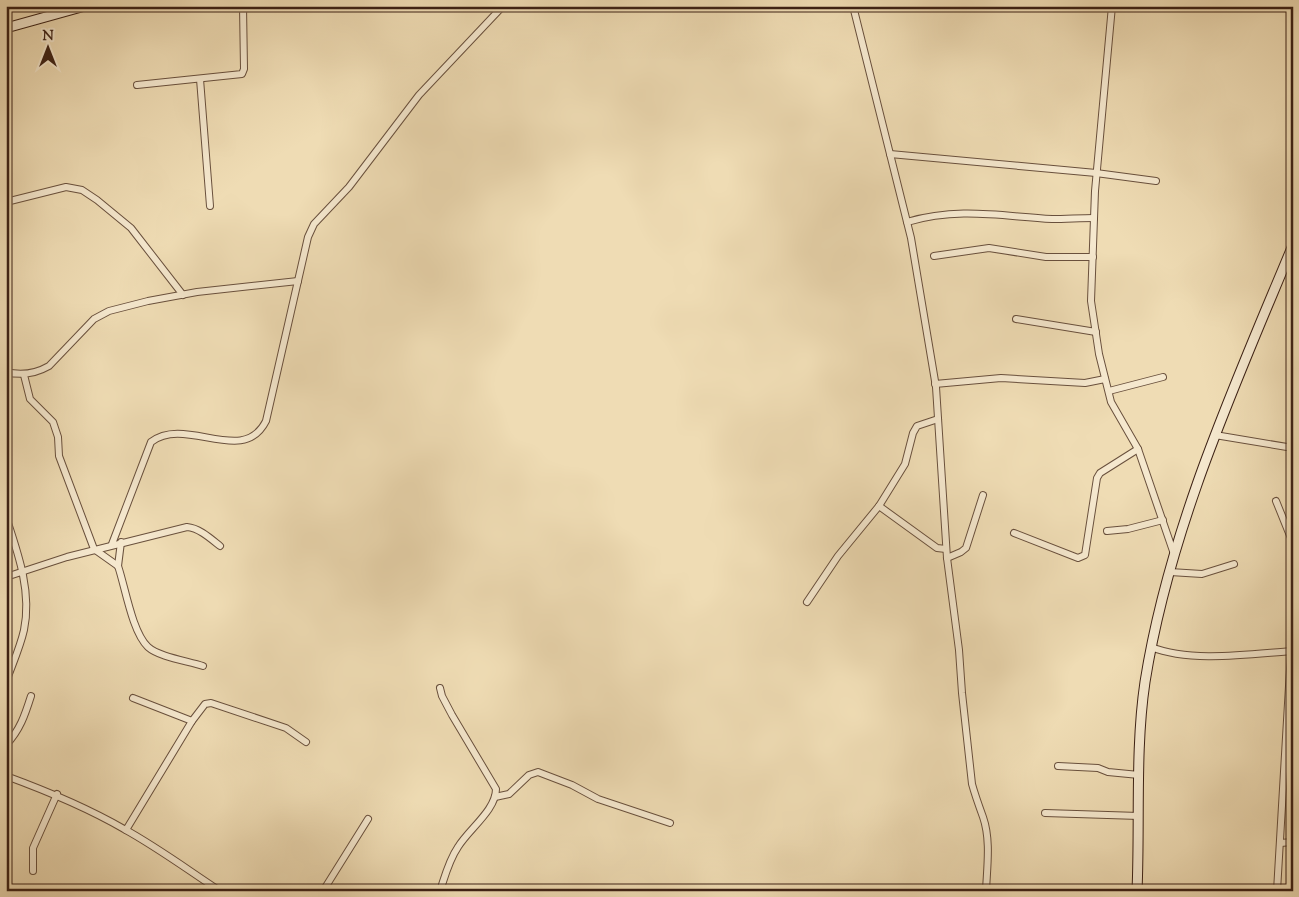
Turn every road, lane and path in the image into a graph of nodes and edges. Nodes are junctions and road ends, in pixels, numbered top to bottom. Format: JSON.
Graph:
{"nodes":[{"id":1,"x":85,"y":6,"type":"edge"},
{"id":2,"x":243,"y":6,"type":"edge"},
{"id":3,"x":503,"y":6,"type":"edge"},
{"id":4,"x":853,"y":6,"type":"edge"},
{"id":5,"x":1112,"y":6,"type":"edge"},
{"id":6,"x":6,"y":28,"type":"edge"},
{"id":7,"x":200,"y":79,"type":"junction"},
{"id":8,"x":137,"y":85,"type":"dead end"},
{"id":9,"x":890,"y":154,"type":"junction"},
{"id":10,"x":1096,"y":173,"type":"junction"},
{"id":11,"x":1156,"y":181,"type":"dead end"},
{"id":12,"x":6,"y":202,"type":"edge"},
{"id":13,"x":210,"y":206,"type":"dead end"},
{"id":14,"x":1094,"y":218,"type":"junction"},
{"id":15,"x":907,"y":222,"type":"junction"},
{"id":16,"x":1293,"y":245,"type":"edge"},
{"id":17,"x":934,"y":256,"type":"dead end"},
{"id":18,"x":1092,"y":258,"type":"junction"},
{"id":19,"x":298,"y":281,"type":"junction"},
{"id":20,"x":183,"y":295,"type":"junction"},
{"id":21,"x":1016,"y":318,"type":"dead end"},
{"id":22,"x":1096,"y":332,"type":"junction"},
{"id":23,"x":6,"y":372,"type":"edge"},
{"id":24,"x":24,"y":375,"type":"junction"},
{"id":25,"x":1163,"y":377,"type":"dead end"},
{"id":26,"x":1105,"y":379,"type":"junction"},
{"id":27,"x":935,"y":384,"type":"junction"},
{"id":28,"x":1108,"y":391,"type":"junction"},
{"id":29,"x":938,"y":419,"type":"junction"},
{"id":30,"x":1215,"y":436,"type":"junction"},
{"id":31,"x":1293,"y":448,"type":"edge"},
{"id":32,"x":1138,"y":450,"type":"junction"},
{"id":33,"x":984,"y":495,"type":"dead end"},
{"id":34,"x":1276,"y":501,"type":"dead end"},
{"id":35,"x":879,"y":506,"type":"junction"},
{"id":36,"x":6,"y":517,"type":"edge"},
{"id":37,"x":1163,"y":520,"type":"junction"},
{"id":38,"x":1107,"y":531,"type":"dead end"},
{"id":39,"x":1014,"y":533,"type":"dead end"},
{"id":40,"x":121,"y":542,"type":"junction"},
{"id":41,"x":1293,"y":543,"type":"edge"},
{"id":42,"x":112,"y":544,"type":"junction"},
{"id":43,"x":220,"y":546,"type":"dead end"},
{"id":44,"x":94,"y":549,"type":"junction"},
{"id":45,"x":946,"y":549,"type":"junction"},
{"id":46,"x":1175,"y":555,"type":"junction"},
{"id":47,"x":947,"y":558,"type":"junction"},
{"id":48,"x":1234,"y":564,"type":"dead end"},
{"id":49,"x":118,"y":566,"type":"junction"},
{"id":50,"x":22,"y":572,"type":"junction"},
{"id":51,"x":1170,"y":572,"type":"junction"},
{"id":52,"x":6,"y":577,"type":"edge"},
{"id":53,"x":808,"y":602,"type":"dead end"},
{"id":54,"x":1151,"y":647,"type":"junction"},
{"id":55,"x":1292,"y":651,"type":"edge"},
{"id":56,"x":203,"y":666,"type":"dead end"},
{"id":57,"x":6,"y":682,"type":"edge"},
{"id":58,"x":440,"y":688,"type":"dead end"},
{"id":59,"x":31,"y":696,"type":"dead end"},
{"id":60,"x":134,"y":698,"type":"dead end"},
{"id":61,"x":192,"y":721,"type":"junction"},
{"id":62,"x":306,"y":742,"type":"dead end"},
{"id":63,"x":6,"y":745,"type":"edge"},
{"id":64,"x":1058,"y":766,"type":"dead end"},
{"id":65,"x":1140,"y":774,"type":"junction"},
{"id":66,"x":6,"y":776,"type":"edge"},
{"id":67,"x":57,"y":794,"type":"junction"},
{"id":68,"x":495,"y":797,"type":"junction"},
{"id":69,"x":1045,"y":813,"type":"dead end"},
{"id":70,"x":1139,"y":816,"type":"junction"},
{"id":71,"x":368,"y":819,"type":"dead end"},
{"id":72,"x":670,"y":822,"type":"dead end"},
{"id":73,"x":126,"y":830,"type":"junction"},
{"id":74,"x":1293,"y":842,"type":"edge"},
{"id":75,"x":1280,"y":843,"type":"junction"},
{"id":76,"x":33,"y":871,"type":"dead end"},
{"id":77,"x":220,"y":891,"type":"edge"},
{"id":78,"x":323,"y":891,"type":"edge"},
{"id":79,"x":440,"y":891,"type":"edge"},
{"id":80,"x":986,"y":891,"type":"edge"},
{"id":81,"x":1137,"y":891,"type":"edge"},
{"id":82,"x":1277,"y":891,"type":"edge"}],
"edges":[{"from":1,"to":6,"type":"street"},
{"from":2,"to":7,"type":"street"},
{"from":3,"to":19,"type":"street"},
{"from":4,"to":9,"type":"street"},
{"from":5,"to":10,"type":"street"},
{"from":7,"to":8,"type":"street"},
{"from":7,"to":13,"type":"street"},
{"from":9,"to":10,"type":"street"},
{"from":9,"to":15,"type":"street"},
{"from":10,"to":11,"type":"street"},
{"from":10,"to":14,"type":"street"},
{"from":12,"to":20,"type":"street"},
{"from":14,"to":15,"type":"street"},
{"from":14,"to":18,"type":"street"},
{"from":15,"to":27,"type":"street"},
{"from":16,"to":30,"type":"street"},
{"from":17,"to":18,"type":"street"},
{"from":18,"to":22,"type":"street"},
{"from":19,"to":20,"type":"street"},
{"from":19,"to":42,"type":"street"},
{"from":20,"to":24,"type":"street"},
{"from":21,"to":22,"type":"street"},
{"from":22,"to":26,"type":"street"},
{"from":23,"to":24,"type":"street"},
{"from":24,"to":44,"type":"street"},
{"from":25,"to":28,"type":"street"},
{"from":26,"to":27,"type":"street"},
{"from":26,"to":28,"type":"street"},
{"from":27,"to":29,"type":"street"},
{"from":28,"to":32,"type":"street"},
{"from":29,"to":35,"type":"street"},
{"from":29,"to":45,"type":"street"},
{"from":30,"to":31,"type":"street"},
{"from":30,"to":46,"type":"street"},
{"from":32,"to":37,"type":"street"},
{"from":32,"to":39,"type":"street"},
{"from":33,"to":47,"type":"street"},
{"from":34,"to":41,"type":"street"},
{"from":35,"to":45,"type":"street"},
{"from":35,"to":53,"type":"street"},
{"from":36,"to":50,"type":"street"},
{"from":37,"to":38,"type":"street"},
{"from":37,"to":46,"type":"street"},
{"from":40,"to":42,"type":"street"},
{"from":40,"to":43,"type":"street"},
{"from":40,"to":49,"type":"street"},
{"from":42,"to":44,"type":"street"},
{"from":44,"to":49,"type":"street"},
{"from":44,"to":50,"type":"street"},
{"from":45,"to":47,"type":"street"},
{"from":46,"to":51,"type":"street"},
{"from":47,"to":80,"type":"street"},
{"from":48,"to":51,"type":"street"},
{"from":49,"to":56,"type":"street"},
{"from":50,"to":52,"type":"street"},
{"from":50,"to":57,"type":"street"},
{"from":51,"to":54,"type":"street"},
{"from":54,"to":55,"type":"street"},
{"from":54,"to":65,"type":"street"},
{"from":55,"to":75,"type":"street"},
{"from":58,"to":68,"type":"street"},
{"from":59,"to":63,"type":"street"},
{"from":60,"to":61,"type":"street"},
{"from":61,"to":62,"type":"street"},
{"from":61,"to":73,"type":"street"},
{"from":64,"to":65,"type":"street"},
{"from":65,"to":70,"type":"street"},
{"from":66,"to":67,"type":"street"},
{"from":67,"to":73,"type":"street"},
{"from":67,"to":76,"type":"street"},
{"from":68,"to":72,"type":"street"},
{"from":68,"to":79,"type":"street"},
{"from":69,"to":70,"type":"street"},
{"from":70,"to":81,"type":"street"},
{"from":71,"to":78,"type":"street"},
{"from":73,"to":77,"type":"street"},
{"from":74,"to":75,"type":"street"},
{"from":75,"to":82,"type":"street"}]}
